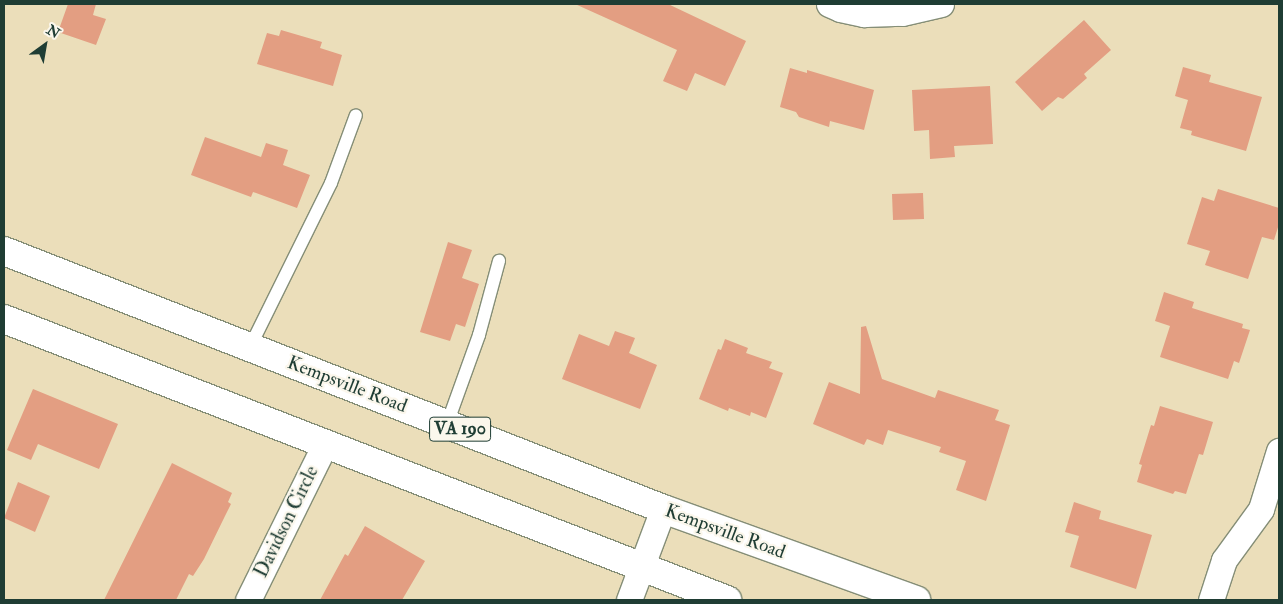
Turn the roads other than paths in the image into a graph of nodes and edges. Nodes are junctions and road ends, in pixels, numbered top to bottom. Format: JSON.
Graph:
{"nodes":[{"id":1,"x":829,"y":4,"type":"edge"},
{"id":2,"x":941,"y":4,"type":"edge"},
{"id":3,"x":356,"y":115,"type":"dead end"},
{"id":4,"x":4,"y":251,"type":"edge"},
{"id":5,"x":499,"y":261,"type":"dead end"},
{"id":6,"x":4,"y":319,"type":"edge"},
{"id":7,"x":250,"y":347,"type":"junction"},
{"id":8,"x":447,"y":424,"type":"junction"},
{"id":9,"x":325,"y":444,"type":"junction"},
{"id":10,"x":1279,"y":451,"type":"edge"},
{"id":11,"x":663,"y":509,"type":"junction"},
{"id":12,"x":641,"y":568,"type":"junction"},
{"id":13,"x":248,"y":600,"type":"edge"},
{"id":14,"x":629,"y":600,"type":"edge"},
{"id":15,"x":727,"y":600,"type":"edge"},
{"id":16,"x":916,"y":600,"type":"edge"},
{"id":17,"x":1211,"y":600,"type":"edge"}],
"edges":[{"from":1,"to":2,"type":"street"},
{"from":3,"to":7,"type":"lane"},
{"from":4,"to":7,"type":"main road","name":"Kempsville Road","number":"VA 190"},
{"from":5,"to":8,"type":"lane"},
{"from":6,"to":9,"type":"main road"},
{"from":7,"to":8,"type":"main road","name":"Kempsville Road","number":"VA 190"},
{"from":8,"to":11,"type":"main road","name":"Kempsville Road","number":"VA 190"},
{"from":9,"to":12,"type":"main road"},
{"from":9,"to":13,"type":"street","name":"Davidson Circle"},
{"from":10,"to":17,"type":"street"},
{"from":11,"to":12,"type":"street"},
{"from":11,"to":16,"type":"main road","name":"Kempsville Road","number":"VA 190"},
{"from":12,"to":14,"type":"street"},
{"from":12,"to":15,"type":"main road"}]}
